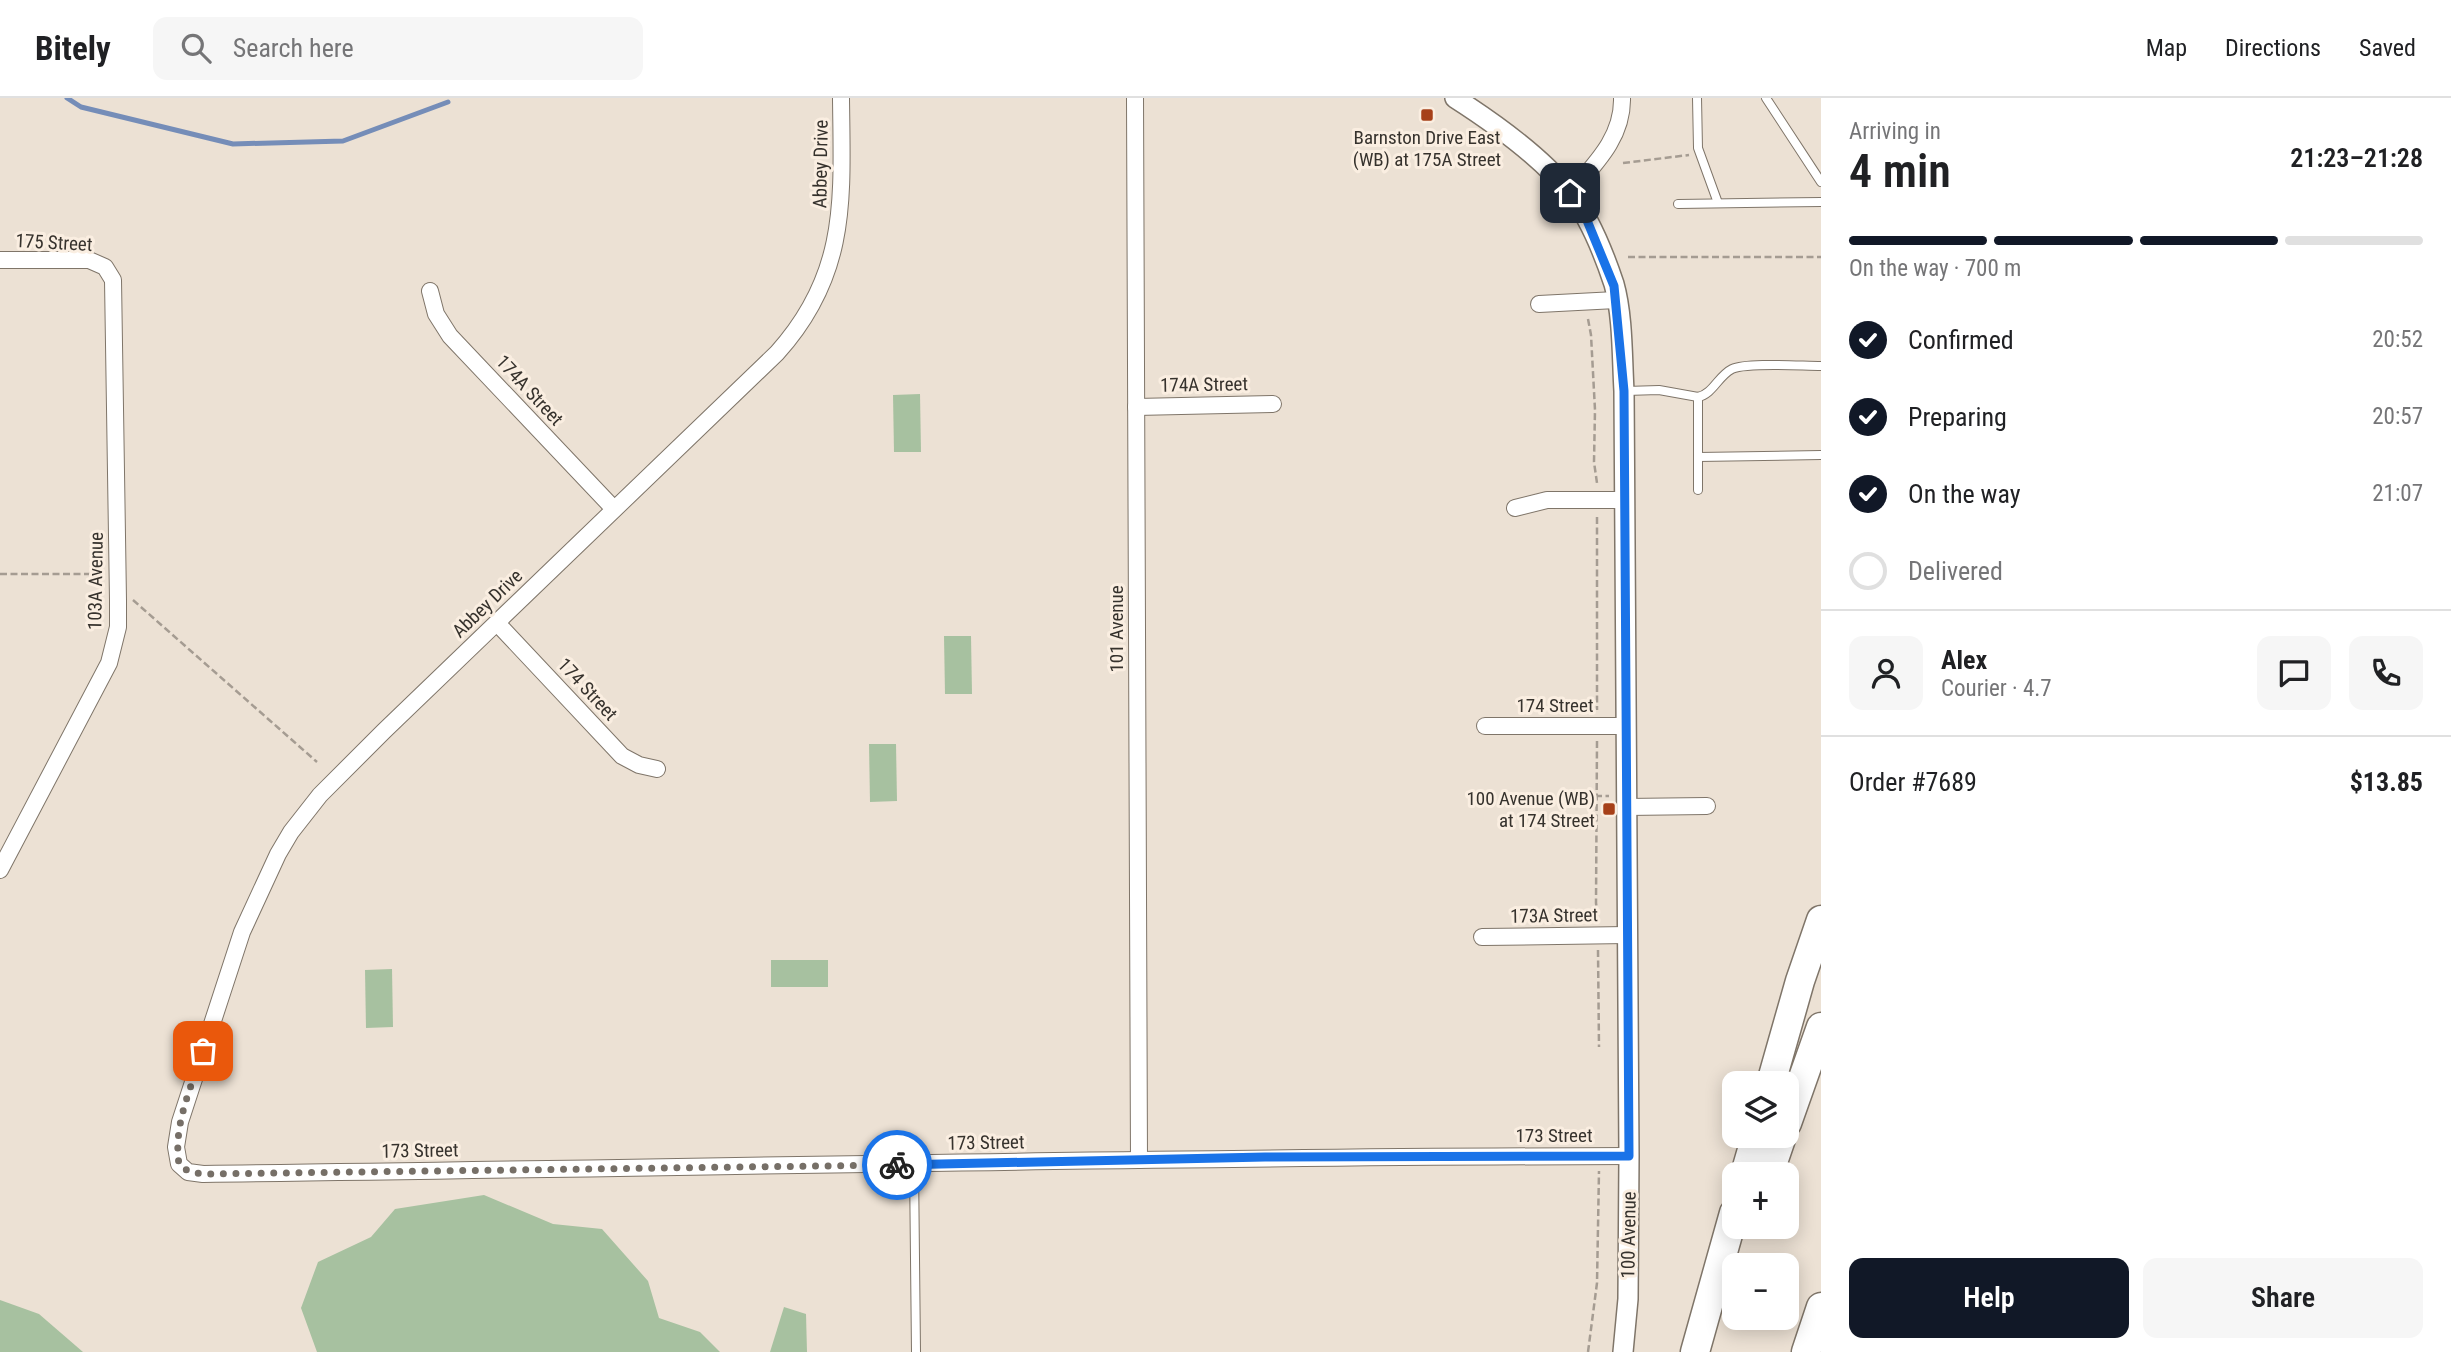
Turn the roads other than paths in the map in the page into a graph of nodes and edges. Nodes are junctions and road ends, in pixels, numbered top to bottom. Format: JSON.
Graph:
{"nodes":[{"id":1,"x":841,"y":98,"type":"edge"},
{"id":2,"x":1135,"y":98,"type":"edge"},
{"id":3,"x":1455,"y":98,"type":"edge"},
{"id":4,"x":1622,"y":98,"type":"edge"},
{"id":5,"x":1697,"y":98,"type":"edge"},
{"id":6,"x":1766,"y":98,"type":"edge"},
{"id":7,"x":1821,"y":182,"type":"edge"},
{"id":8,"x":1570,"y":193,"type":"junction"},
{"id":9,"x":1821,"y":202,"type":"edge"},
{"id":10,"x":1718,"y":203,"type":"junction"},
{"id":11,"x":1678,"y":204,"type":"dead end"},
{"id":12,"x":0,"y":260,"type":"edge"},
{"id":13,"x":105,"y":267,"type":"joint"},
{"id":14,"x":430,"y":291,"type":"dead end"},
{"id":15,"x":1616,"y":300,"type":"junction"},
{"id":16,"x":1539,"y":304,"type":"dead end"},
{"id":17,"x":1821,"y":366,"type":"edge"},
{"id":18,"x":1624,"y":391,"type":"junction"},
{"id":19,"x":1698,"y":397,"type":"junction"},
{"id":20,"x":1273,"y":404,"type":"dead end"},
{"id":21,"x":1136,"y":407,"type":"junction"},
{"id":22,"x":1821,"y":455,"type":"edge"},
{"id":23,"x":1698,"y":457,"type":"junction"},
{"id":24,"x":1698,"y":490,"type":"dead end"},
{"id":25,"x":1625,"y":500,"type":"junction"},
{"id":26,"x":1515,"y":508,"type":"dead end"},
{"id":27,"x":614,"y":509,"type":"junction"},
{"id":28,"x":497,"y":622,"type":"junction"},
{"id":29,"x":1485,"y":726,"type":"dead end"},
{"id":30,"x":1626,"y":726,"type":"junction"},
{"id":31,"x":657,"y":769,"type":"dead end"},
{"id":32,"x":1707,"y":806,"type":"dead end"},
{"id":33,"x":1626,"y":807,"type":"junction"},
{"id":34,"x":0,"y":870,"type":"edge"},
{"id":35,"x":1821,"y":920,"type":"edge"},
{"id":36,"x":1627,"y":935,"type":"junction"},
{"id":37,"x":1482,"y":937,"type":"dead end"},
{"id":38,"x":1821,"y":1027,"type":"edge"},
{"id":39,"x":1774,"y":1071,"type":"edge"},
{"id":40,"x":1799,"y":1089,"type":"edge"},
{"id":41,"x":1623,"y":1156,"type":"junction"},
{"id":42,"x":1139,"y":1160,"type":"junction"},
{"id":43,"x":179,"y":1164,"type":"joint"},
{"id":44,"x":914,"y":1164,"type":"junction"},
{"id":45,"x":1727,"y":1239,"type":"edge"},
{"id":46,"x":1722,"y":1305,"type":"edge"},
{"id":47,"x":1821,"y":1307,"type":"edge"},
{"id":48,"x":916,"y":1352,"type":"edge"},
{"id":49,"x":1623,"y":1352,"type":"edge"},
{"id":50,"x":1695,"y":1352,"type":"edge"},
{"id":51,"x":1705,"y":1352,"type":"edge"},
{"id":52,"x":1806,"y":1352,"type":"edge"}],
"edges":[{"from":1,"to":27,"type":"street","name":"Abbey Drive"},
{"from":2,"to":21,"type":"street","name":"101 Avenue"},
{"from":3,"to":8,"type":"street","name":"100 Avenue"},
{"from":4,"to":8,"type":"street"},
{"from":5,"to":10,"type":"lane"},
{"from":6,"to":7,"type":"lane"},
{"from":8,"to":15,"type":"street","name":"100 Avenue"},
{"from":9,"to":10,"type":"lane"},
{"from":10,"to":11,"type":"lane"},
{"from":12,"to":13,"type":"street","name":"175 Street"},
{"from":13,"to":34,"type":"street","name":"103A Avenue"},
{"from":14,"to":27,"type":"street","name":"174A Street"},
{"from":15,"to":16,"type":"street"},
{"from":15,"to":18,"type":"street","name":"100 Avenue"},
{"from":17,"to":19,"type":"lane"},
{"from":18,"to":19,"type":"lane"},
{"from":18,"to":25,"type":"street","name":"100 Avenue"},
{"from":19,"to":23,"type":"lane"},
{"from":20,"to":21,"type":"street","name":"174A Street"},
{"from":21,"to":42,"type":"street","name":"101 Avenue"},
{"from":22,"to":23,"type":"lane"},
{"from":23,"to":24,"type":"lane"},
{"from":25,"to":26,"type":"street"},
{"from":25,"to":30,"type":"street","name":"100 Avenue"},
{"from":27,"to":28,"type":"street","name":"Abbey Drive"},
{"from":28,"to":31,"type":"street","name":"174 Street"},
{"from":28,"to":43,"type":"street","name":"Abbey Drive"},
{"from":29,"to":30,"type":"street","name":"174 Street"},
{"from":30,"to":33,"type":"street","name":"100 Avenue"},
{"from":32,"to":33,"type":"street"},
{"from":33,"to":36,"type":"street","name":"100 Avenue"},
{"from":35,"to":39,"type":"highway"},
{"from":36,"to":37,"type":"street","name":"173A Street"},
{"from":36,"to":41,"type":"street","name":"100 Avenue"},
{"from":38,"to":40,"type":"highway"},
{"from":41,"to":42,"type":"street","name":"173 Street"},
{"from":41,"to":49,"type":"street","name":"100 Avenue"},
{"from":42,"to":44,"type":"street","name":"173 Street"},
{"from":43,"to":44,"type":"street","name":"173 Street"},
{"from":44,"to":48,"type":"lane"},
{"from":45,"to":50,"type":"highway"},
{"from":46,"to":51,"type":"highway"},
{"from":47,"to":52,"type":"highway"}]}
